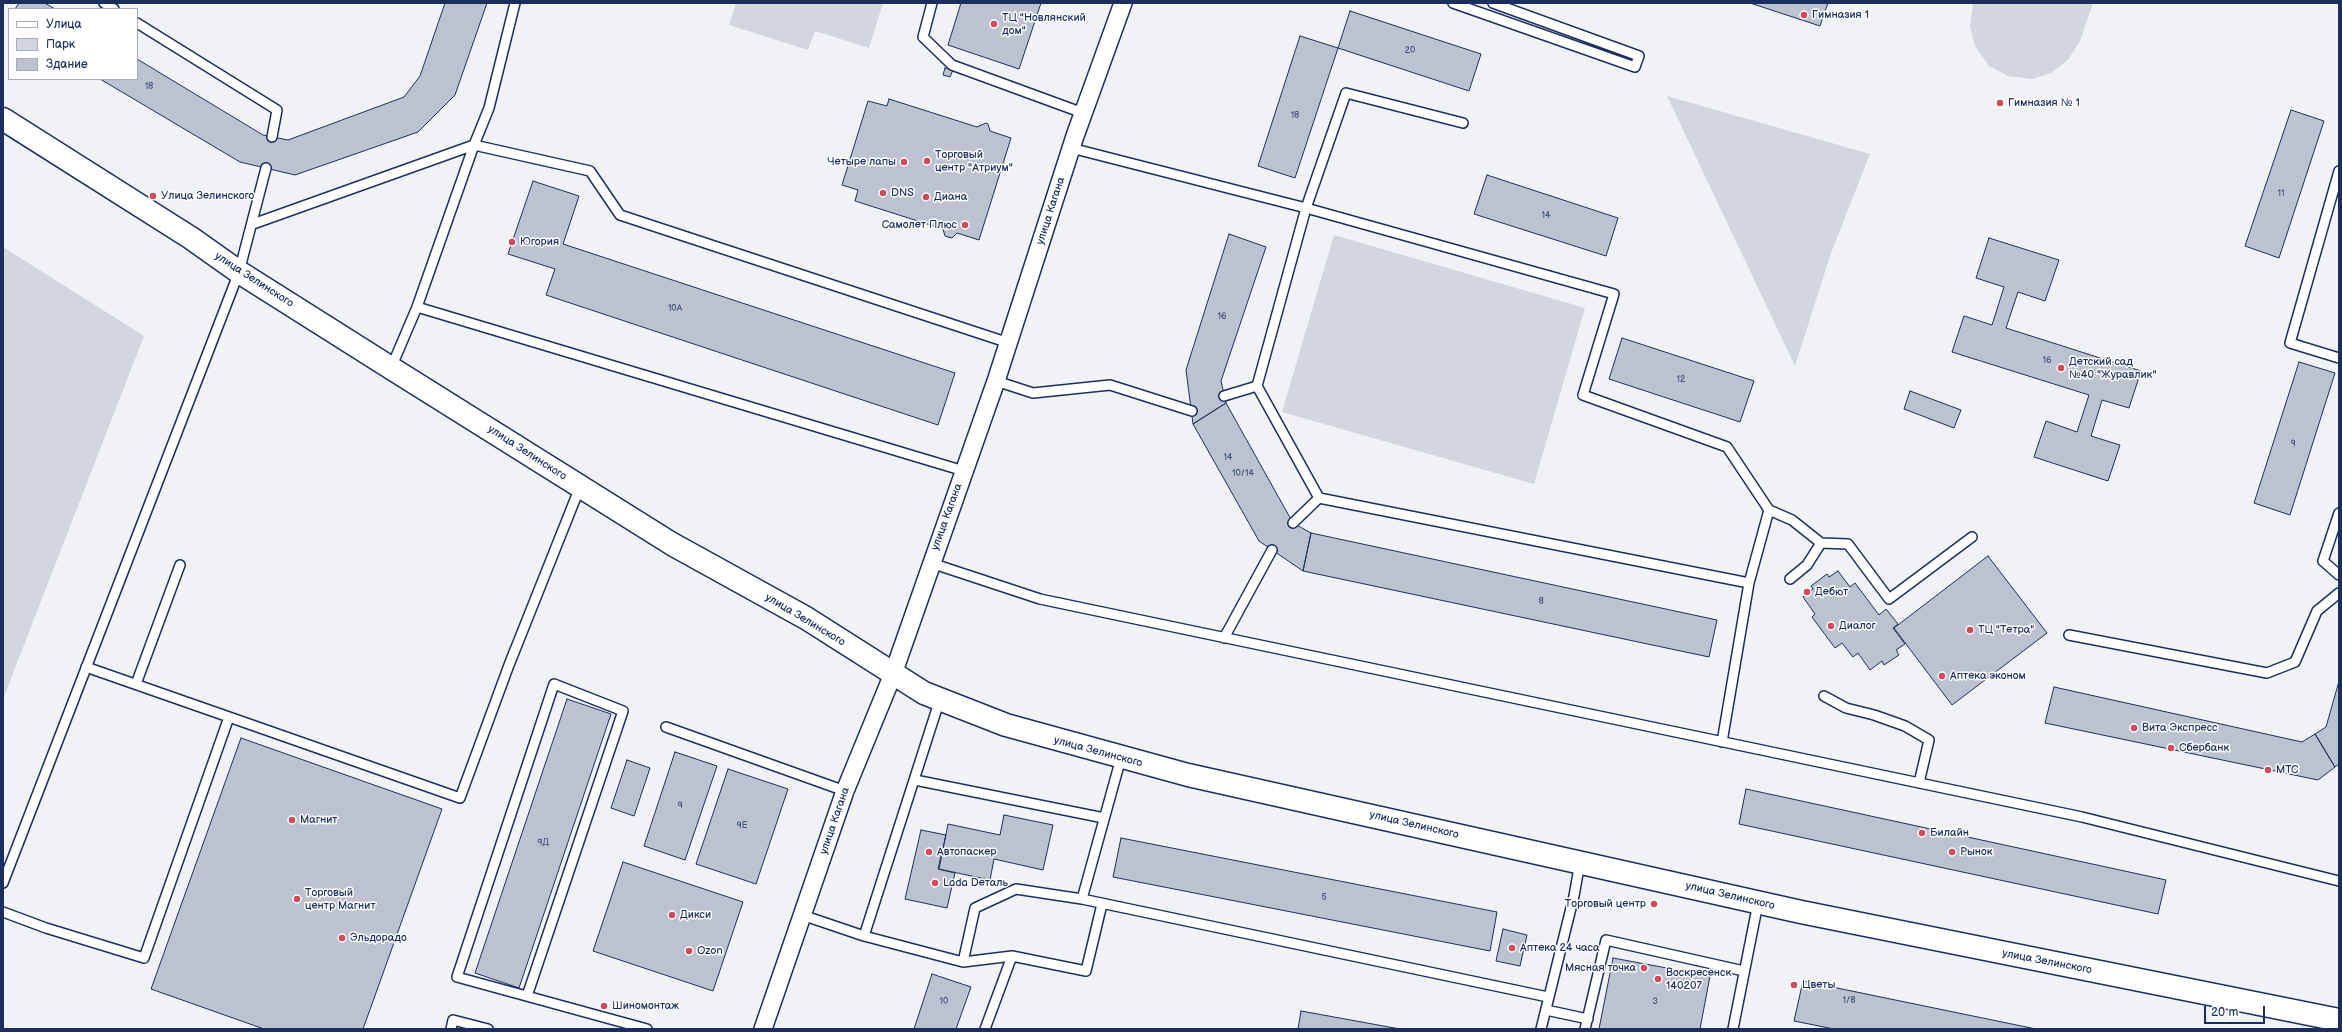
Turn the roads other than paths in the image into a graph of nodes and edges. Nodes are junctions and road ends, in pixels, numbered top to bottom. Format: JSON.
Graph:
{"nodes":[{"id":1,"x":515,"y":3,"type":"edge"},
{"id":2,"x":932,"y":3,"type":"edge"},
{"id":3,"x":1123,"y":3,"type":"edge"},
{"id":4,"x":1453,"y":3,"type":"edge"},
{"id":5,"x":1493,"y":3,"type":"edge"},
{"id":6,"x":138,"y":24,"type":"edge"},
{"id":7,"x":1083,"y":113,"type":"junction"},
{"id":8,"x":3,"y":119,"type":"edge"},
{"id":9,"x":1463,"y":124,"type":"dead end"},
{"id":10,"x":272,"y":137,"type":"dead end"},
{"id":11,"x":474,"y":145,"type":"junction"},
{"id":12,"x":1071,"y":148,"type":"junction"},
{"id":13,"x":266,"y":168,"type":"dead end"},
{"id":14,"x":2339,"y":171,"type":"edge"},
{"id":15,"x":1306,"y":208,"type":"junction"},
{"id":16,"x":253,"y":224,"type":"junction"},
{"id":17,"x":239,"y":272,"type":"junction"},
{"id":18,"x":417,"y":307,"type":"junction"},
{"id":19,"x":1009,"y":343,"type":"junction"},
{"id":20,"x":2339,"y":358,"type":"edge"},
{"id":21,"x":391,"y":368,"type":"junction"},
{"id":22,"x":996,"y":381,"type":"junction"},
{"id":23,"x":1257,"y":386,"type":"junction"},
{"id":24,"x":1224,"y":396,"type":"dead end"},
{"id":25,"x":1192,"y":411,"type":"dead end"},
{"id":26,"x":964,"y":471,"type":"junction"},
{"id":27,"x":580,"y":487,"type":"junction"},
{"id":28,"x":1319,"y":498,"type":"junction"},
{"id":29,"x":1769,"y":510,"type":"junction"},
{"id":30,"x":2339,"y":513,"type":"edge"},
{"id":31,"x":1293,"y":523,"type":"dead end"},
{"id":32,"x":1972,"y":537,"type":"dead end"},
{"id":33,"x":1821,"y":543,"type":"junction"},
{"id":34,"x":1272,"y":550,"type":"dead end"},
{"id":35,"x":931,"y":564,"type":"junction"},
{"id":36,"x":180,"y":565,"type":"dead end"},
{"id":37,"x":2339,"y":575,"type":"edge"},
{"id":38,"x":1790,"y":579,"type":"dead end"},
{"id":39,"x":1749,"y":583,"type":"junction"},
{"id":40,"x":2339,"y":593,"type":"edge"},
{"id":41,"x":2069,"y":635,"type":"dead end"},
{"id":42,"x":1224,"y":638,"type":"junction"},
{"id":43,"x":86,"y":667,"type":"junction"},
{"id":44,"x":893,"y":674,"type":"junction"},
{"id":45,"x":136,"y":684,"type":"junction"},
{"id":46,"x":1824,"y":696,"type":"dead end"},
{"id":47,"x":941,"y":698,"type":"junction"},
{"id":48,"x":229,"y":717,"type":"junction"},
{"id":49,"x":666,"y":727,"type":"dead end"},
{"id":50,"x":1722,"y":742,"type":"junction"},
{"id":51,"x":1122,"y":758,"type":"junction"},
{"id":52,"x":915,"y":780,"type":"junction"},
{"id":53,"x":1919,"y":783,"type":"junction"},
{"id":54,"x":845,"y":791,"type":"junction"},
{"id":55,"x":1104,"y":818,"type":"junction"},
{"id":56,"x":1580,"y":862,"type":"junction"},
{"id":57,"x":2339,"y":881,"type":"edge"},
{"id":58,"x":3,"y":883,"type":"edge"},
{"id":59,"x":1082,"y":899,"type":"junction"},
{"id":60,"x":1758,"y":902,"type":"junction"},
{"id":61,"x":1102,"y":904,"type":"junction"},
{"id":62,"x":3,"y":912,"type":"edge"},
{"id":63,"x":802,"y":915,"type":"junction"},
{"id":64,"x":864,"y":936,"type":"junction"},
{"id":65,"x":1012,"y":956,"type":"junction"},
{"id":66,"x":963,"y":962,"type":"junction"},
{"id":67,"x":1744,"y":971,"type":"junction"},
{"id":68,"x":527,"y":996,"type":"junction"},
{"id":69,"x":1548,"y":997,"type":"junction"},
{"id":70,"x":1546,"y":1010,"type":"junction"},
{"id":71,"x":1588,"y":1019,"type":"junction"},
{"id":72,"x":2339,"y":1020,"type":"edge"},
{"id":73,"x":451,"y":1029,"type":"edge"},
{"id":74,"x":488,"y":1029,"type":"edge"},
{"id":75,"x":648,"y":1029,"type":"edge"},
{"id":76,"x":763,"y":1029,"type":"edge"},
{"id":77,"x":985,"y":1029,"type":"edge"},
{"id":78,"x":1541,"y":1029,"type":"edge"},
{"id":79,"x":1585,"y":1029,"type":"edge"},
{"id":80,"x":1733,"y":1029,"type":"edge"}],
"edges":[{"from":1,"to":11,"type":"lane"},
{"from":2,"to":7,"type":"lane"},
{"from":3,"to":7,"type":"street","name":"улица Кагана"},
{"from":4,"to":5,"type":"lane"},
{"from":6,"to":10,"type":"lane"},
{"from":7,"to":12,"type":"street","name":"улица Кагана"},
{"from":8,"to":17,"type":"street","name":"улица Зелинского"},
{"from":9,"to":15,"type":"lane"},
{"from":11,"to":16,"type":"lane"},
{"from":11,"to":18,"type":"lane"},
{"from":11,"to":19,"type":"lane"},
{"from":12,"to":15,"type":"lane"},
{"from":12,"to":19,"type":"street","name":"улица Кагана"},
{"from":13,"to":16,"type":"lane"},
{"from":14,"to":20,"type":"lane"},
{"from":15,"to":23,"type":"lane"},
{"from":15,"to":29,"type":"lane"},
{"from":16,"to":17,"type":"lane"},
{"from":17,"to":21,"type":"street","name":"улица Зелинского"},
{"from":17,"to":43,"type":"lane"},
{"from":18,"to":21,"type":"lane"},
{"from":18,"to":26,"type":"lane"},
{"from":19,"to":22,"type":"street","name":"улица Кагана"},
{"from":21,"to":27,"type":"street","name":"улица Зелинского"},
{"from":22,"to":25,"type":"lane"},
{"from":22,"to":26,"type":"street","name":"улица Кагана"},
{"from":23,"to":24,"type":"lane"},
{"from":23,"to":28,"type":"lane"},
{"from":26,"to":35,"type":"street","name":"улица Кагана"},
{"from":27,"to":44,"type":"street","name":"улица Зелинского"},
{"from":27,"to":48,"type":"lane"},
{"from":28,"to":31,"type":"lane"},
{"from":28,"to":39,"type":"lane"},
{"from":29,"to":33,"type":"lane"},
{"from":29,"to":39,"type":"lane"},
{"from":30,"to":37,"type":"lane"},
{"from":32,"to":33,"type":"lane"},
{"from":33,"to":38,"type":"lane"},
{"from":34,"to":42,"type":"lane"},
{"from":35,"to":42,"type":"lane"},
{"from":35,"to":44,"type":"street","name":"улица Кагана"},
{"from":36,"to":45,"type":"lane"},
{"from":39,"to":50,"type":"lane"},
{"from":40,"to":41,"type":"lane"},
{"from":42,"to":50,"type":"lane"},
{"from":43,"to":45,"type":"lane"},
{"from":43,"to":58,"type":"lane"},
{"from":44,"to":47,"type":"street","name":"улица Зелинского"},
{"from":44,"to":54,"type":"street","name":"улица Кагана"},
{"from":45,"to":48,"type":"lane"},
{"from":46,"to":53,"type":"lane"},
{"from":47,"to":51,"type":"street","name":"улица Зелинского"},
{"from":47,"to":52,"type":"lane"},
{"from":48,"to":62,"type":"lane"},
{"from":49,"to":54,"type":"lane"},
{"from":50,"to":53,"type":"lane"},
{"from":51,"to":55,"type":"lane"},
{"from":51,"to":56,"type":"street","name":"улица Зелинского"},
{"from":52,"to":55,"type":"lane"},
{"from":52,"to":64,"type":"lane"},
{"from":53,"to":57,"type":"lane"},
{"from":54,"to":63,"type":"street","name":"улица Кагана"},
{"from":55,"to":59,"type":"lane"},
{"from":56,"to":60,"type":"street","name":"улица Зелинского"},
{"from":56,"to":69,"type":"lane"},
{"from":59,"to":61,"type":"lane"},
{"from":59,"to":66,"type":"lane"},
{"from":60,"to":67,"type":"lane"},
{"from":60,"to":72,"type":"street","name":"улица Зелинского"},
{"from":61,"to":65,"type":"lane"},
{"from":61,"to":69,"type":"lane"},
{"from":63,"to":64,"type":"lane"},
{"from":63,"to":76,"type":"street","name":"улица Кагана"},
{"from":64,"to":66,"type":"lane"},
{"from":65,"to":66,"type":"lane"},
{"from":65,"to":77,"type":"lane"},
{"from":67,"to":71,"type":"lane"},
{"from":67,"to":80,"type":"lane"},
{"from":68,"to":68,"type":"lane"},
{"from":68,"to":75,"type":"lane"},
{"from":69,"to":70,"type":"lane"},
{"from":70,"to":71,"type":"lane"},
{"from":70,"to":78,"type":"lane"},
{"from":71,"to":79,"type":"lane"},
{"from":73,"to":74,"type":"lane"}]}
